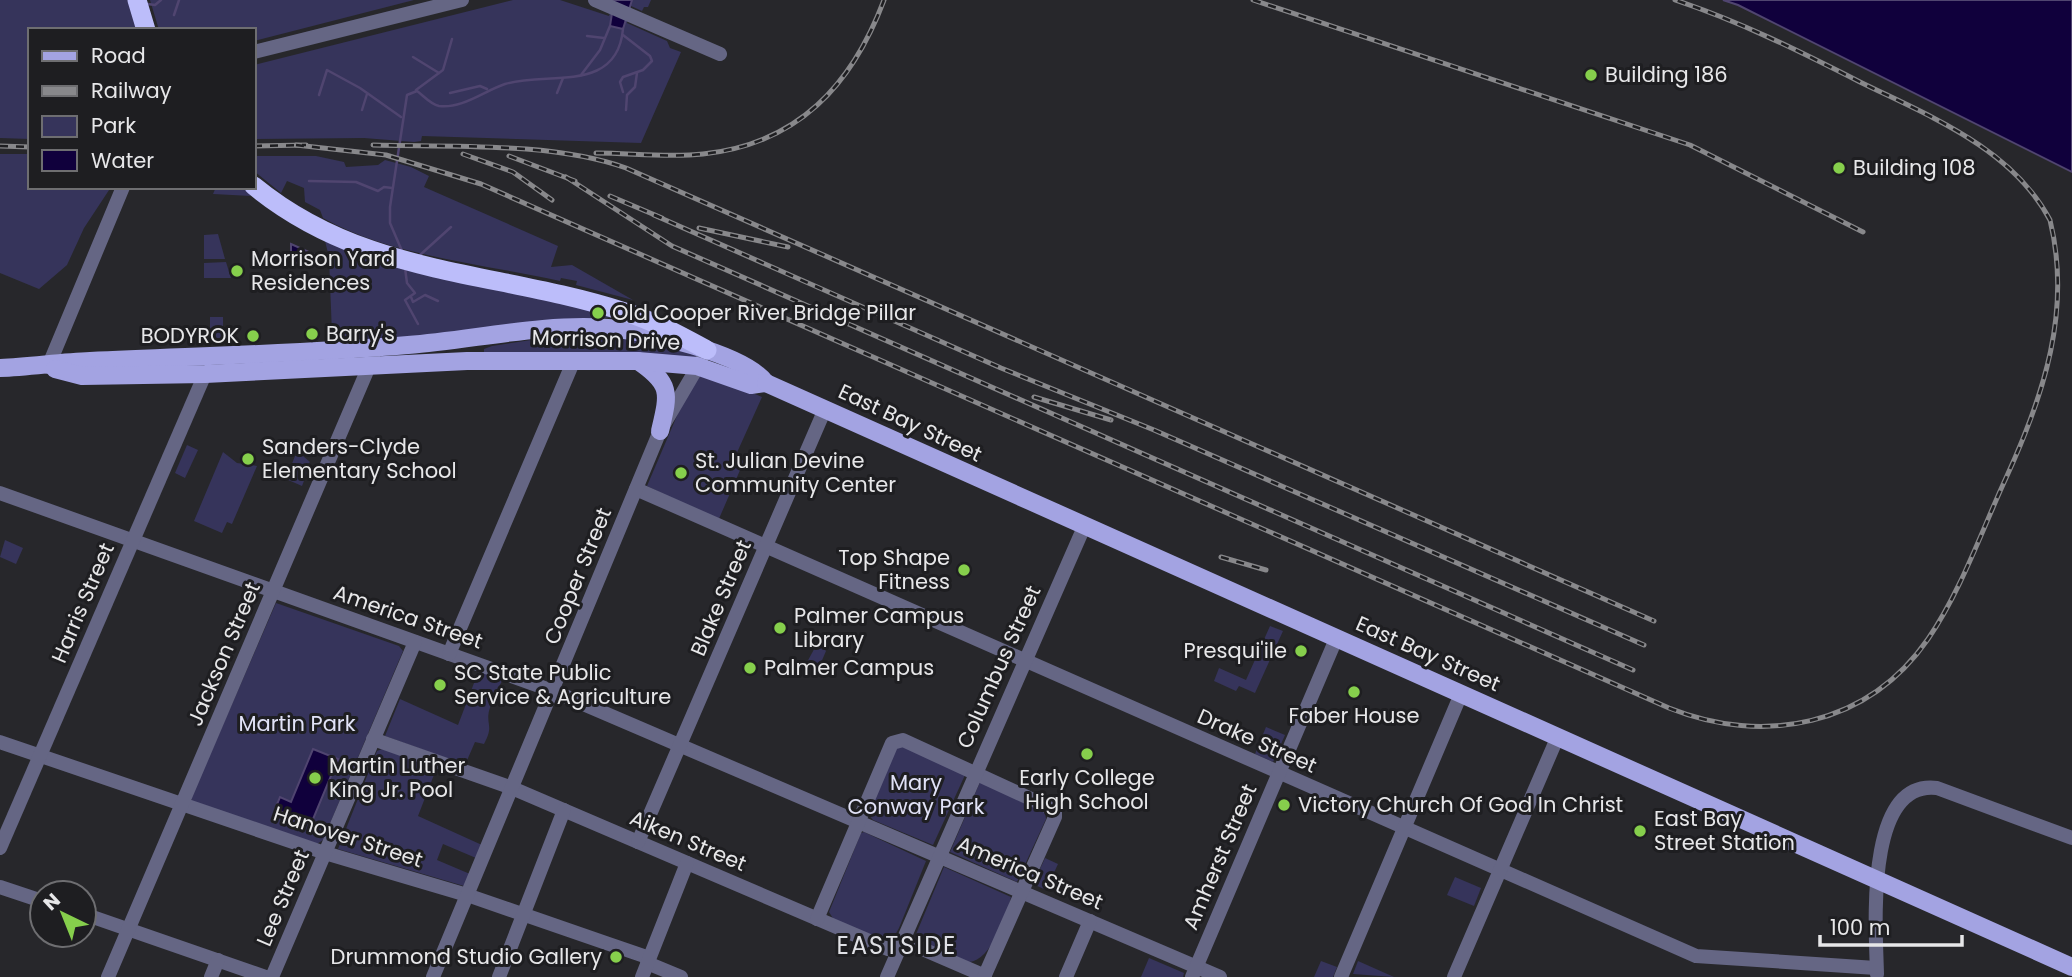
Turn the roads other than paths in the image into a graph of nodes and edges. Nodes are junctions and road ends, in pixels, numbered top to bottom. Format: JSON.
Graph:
{"nodes":[{"id":1,"x":137,"y":0,"type":"edge"},
{"id":2,"x":462,"y":0,"type":"edge"},
{"id":3,"x":599,"y":2,"type":"edge"},
{"id":4,"x":145,"y":28,"type":"edge"},
{"id":5,"x":256,"y":52,"type":"edge"},
{"id":6,"x":720,"y":54,"type":"dead end"},
{"id":7,"x":256,"y":187,"type":"edge"},
{"id":8,"x":122,"y":189,"type":"edge"},
{"id":9,"x":378,"y":347,"type":"junction"},
{"id":10,"x":702,"y":358,"type":"junction"},
{"id":11,"x":574,"y":360,"type":"junction"},
{"id":12,"x":638,"y":361,"type":"junction"},
{"id":13,"x":370,"y":365,"type":"junction"},
{"id":14,"x":48,"y":367,"type":"junction"},
{"id":15,"x":0,"y":368,"type":"edge"},
{"id":16,"x":205,"y":374,"type":"junction"},
{"id":17,"x":766,"y":383,"type":"joint"},
{"id":18,"x":825,"y":409,"type":"junction"},
{"id":19,"x":660,"y":431,"type":"junction"},
{"id":20,"x":636,"y":489,"type":"junction"},
{"id":21,"x":0,"y":493,"type":"edge"},
{"id":22,"x":1084,"y":527,"type":"junction"},
{"id":23,"x":133,"y":540,"type":"junction"},
{"id":24,"x":765,"y":547,"type":"junction"},
{"id":25,"x":274,"y":590,"type":"junction"},
{"id":26,"x":1336,"y":639,"type":"junction"},
{"id":27,"x":415,"y":642,"type":"junction"},
{"id":28,"x":449,"y":654,"type":"junction"},
{"id":29,"x":1024,"y":661,"type":"junction"},
{"id":30,"x":553,"y":691,"type":"junction"},
{"id":31,"x":1461,"y":694,"type":"junction"},
{"id":32,"x":1558,"y":736,"type":"junction"},
{"id":33,"x":373,"y":740,"type":"junction"},
{"id":34,"x":0,"y":742,"type":"edge"},
{"id":35,"x":681,"y":744,"type":"junction"},
{"id":36,"x":40,"y":755,"type":"junction"},
{"id":37,"x":976,"y":773,"type":"junction"},
{"id":38,"x":1278,"y":773,"type":"junction"},
{"id":39,"x":512,"y":788,"type":"junction"},
{"id":40,"x":182,"y":804,"type":"junction"},
{"id":41,"x":564,"y":810,"type":"junction"},
{"id":42,"x":858,"y":821,"type":"junction"},
{"id":43,"x":1404,"y":829,"type":"junction"},
{"id":44,"x":2072,"y":838,"type":"edge"},
{"id":45,"x":638,"y":842,"type":"junction"},
{"id":46,"x":0,"y":848,"type":"edge"},
{"id":47,"x":325,"y":853,"type":"junction"},
{"id":48,"x":939,"y":856,"type":"junction"},
{"id":49,"x":687,"y":863,"type":"junction"},
{"id":50,"x":1499,"y":870,"type":"junction"},
{"id":51,"x":1876,"y":879,"type":"junction"},
{"id":52,"x":0,"y":887,"type":"edge"},
{"id":53,"x":1021,"y":892,"type":"junction"},
{"id":54,"x":467,"y":895,"type":"junction"},
{"id":55,"x":28,"y":896,"type":"edge"},
{"id":56,"x":523,"y":914,"type":"junction"},
{"id":57,"x":98,"y":919,"type":"edge"},
{"id":58,"x":817,"y":919,"type":"junction"},
{"id":59,"x":1090,"y":921,"type":"junction"},
{"id":60,"x":130,"y":929,"type":"junction"},
{"id":61,"x":901,"y":946,"type":"junction"},
{"id":62,"x":218,"y":960,"type":"junction"},
{"id":63,"x":648,"y":961,"type":"junction"},
{"id":64,"x":2072,"y":967,"type":"edge"},
{"id":65,"x":1194,"y":972,"type":"edge"},
{"id":66,"x":1877,"y":973,"type":"edge"},
{"id":67,"x":984,"y":976,"type":"edge"},
{"id":68,"x":108,"y":977,"type":"edge"},
{"id":69,"x":211,"y":977,"type":"edge"},
{"id":70,"x":266,"y":977,"type":"edge"},
{"id":71,"x":272,"y":977,"type":"edge"},
{"id":72,"x":433,"y":977,"type":"edge"},
{"id":73,"x":499,"y":977,"type":"edge"},
{"id":74,"x":642,"y":977,"type":"edge"},
{"id":75,"x":681,"y":977,"type":"edge"},
{"id":76,"x":887,"y":977,"type":"edge"},
{"id":77,"x":1066,"y":977,"type":"edge"},
{"id":78,"x":1220,"y":977,"type":"edge"},
{"id":79,"x":1341,"y":977,"type":"edge"},
{"id":80,"x":1454,"y":977,"type":"edge"}],
"edges":[{"from":1,"to":4,"type":"highway"},
{"from":2,"to":5,"type":"street"},
{"from":3,"to":6,"type":"street"},
{"from":7,"to":10,"type":"highway"},
{"from":8,"to":14,"type":"street"},
{"from":9,"to":10,"type":"main road","name":"Morrison Drive"},
{"from":9,"to":13,"type":"street","name":"Jackson Street"},
{"from":9,"to":14,"type":"main road","name":"Morrison Drive"},
{"from":10,"to":12,"type":"main road","name":"Morrison Drive"},
{"from":10,"to":17,"type":"main road","name":"Morrison Drive"},
{"from":10,"to":19,"type":"street","name":"Cooper Street"},
{"from":11,"to":12,"type":"main road","name":"Morrison Drive"},
{"from":11,"to":13,"type":"main road","name":"Morrison Drive"},
{"from":11,"to":28,"type":"street"},
{"from":12,"to":19,"type":"main road"},
{"from":13,"to":16,"type":"main road","name":"Morrison Drive"},
{"from":13,"to":25,"type":"street","name":"Jackson Street"},
{"from":14,"to":15,"type":"main road","name":"Morrison Drive"},
{"from":14,"to":16,"type":"main road","name":"Morrison Drive"},
{"from":16,"to":23,"type":"street","name":"Harris Street"},
{"from":17,"to":18,"type":"main road","name":"East Bay Street"},
{"from":18,"to":22,"type":"main road","name":"East Bay Street"},
{"from":18,"to":24,"type":"street","name":"Blake Street"},
{"from":19,"to":20,"type":"street","name":"Cooper Street"},
{"from":20,"to":24,"type":"street","name":"Drake Street"},
{"from":20,"to":30,"type":"street","name":"Cooper Street"},
{"from":21,"to":23,"type":"street","name":"America Street"},
{"from":22,"to":26,"type":"main road","name":"East Bay Street"},
{"from":22,"to":29,"type":"street","name":"Columbus Street"},
{"from":23,"to":25,"type":"street","name":"America Street"},
{"from":23,"to":36,"type":"street","name":"Harris Street"},
{"from":24,"to":29,"type":"street","name":"Drake Street"},
{"from":24,"to":35,"type":"street","name":"Blake Street"},
{"from":25,"to":27,"type":"street","name":"America Street"},
{"from":25,"to":40,"type":"street","name":"Jackson Street"},
{"from":26,"to":31,"type":"main road","name":"East Bay Street"},
{"from":26,"to":38,"type":"street","name":"Amherst Street"},
{"from":27,"to":28,"type":"street","name":"America Street"},
{"from":27,"to":33,"type":"street","name":"Lee Street"},
{"from":28,"to":30,"type":"street","name":"America Street"},
{"from":29,"to":37,"type":"street","name":"Columbus Street"},
{"from":29,"to":38,"type":"street","name":"Drake Street"},
{"from":30,"to":35,"type":"street","name":"America Street"},
{"from":30,"to":39,"type":"street","name":"Cooper Street"},
{"from":31,"to":32,"type":"main road","name":"East Bay Street"},
{"from":31,"to":43,"type":"street"},
{"from":32,"to":50,"type":"street"},
{"from":32,"to":51,"type":"main road","name":"East Bay Street"},
{"from":33,"to":39,"type":"street","name":"Aiken Street"},
{"from":33,"to":47,"type":"street","name":"Lee Street"},
{"from":34,"to":36,"type":"street","name":"Hanover Street"},
{"from":35,"to":42,"type":"street","name":"America Street"},
{"from":35,"to":45,"type":"street","name":"Blake Street"},
{"from":36,"to":40,"type":"street","name":"Hanover Street"},
{"from":36,"to":46,"type":"street","name":"Harris Street"},
{"from":37,"to":42,"type":"street"},
{"from":37,"to":48,"type":"street","name":"Columbus Street"},
{"from":37,"to":53,"type":"street"},
{"from":38,"to":43,"type":"street","name":"Drake Street"},
{"from":38,"to":65,"type":"street","name":"Amherst Street"},
{"from":39,"to":41,"type":"street","name":"Aiken Street"},
{"from":39,"to":54,"type":"street","name":"Cooper Street"},
{"from":40,"to":47,"type":"street","name":"Hanover Street"},
{"from":40,"to":60,"type":"street","name":"Jackson Street"},
{"from":41,"to":45,"type":"street","name":"Aiken Street"},
{"from":41,"to":56,"type":"street"},
{"from":42,"to":48,"type":"street","name":"America Street"},
{"from":42,"to":58,"type":"street"},
{"from":43,"to":50,"type":"street","name":"Drake Street"},
{"from":43,"to":79,"type":"street"},
{"from":44,"to":51,"type":"street"},
{"from":45,"to":49,"type":"street","name":"Aiken Street"},
{"from":47,"to":54,"type":"street","name":"Hanover Street"},
{"from":47,"to":71,"type":"street","name":"Lee Street"},
{"from":48,"to":53,"type":"street","name":"America Street"},
{"from":48,"to":61,"type":"street","name":"Columbus Street"},
{"from":49,"to":58,"type":"street","name":"Aiken Street"},
{"from":49,"to":63,"type":"street"},
{"from":50,"to":66,"type":"street","name":"Drake Street"},
{"from":50,"to":80,"type":"street"},
{"from":51,"to":64,"type":"main road","name":"East Bay Street"},
{"from":51,"to":66,"type":"street"},
{"from":52,"to":55,"type":"street"},
{"from":53,"to":59,"type":"street","name":"America Street"},
{"from":53,"to":67,"type":"street"},
{"from":54,"to":56,"type":"street","name":"Hanover Street"},
{"from":54,"to":72,"type":"street","name":"Cooper Street"},
{"from":56,"to":63,"type":"street","name":"Hanover Street"},
{"from":56,"to":73,"type":"street"},
{"from":57,"to":60,"type":"street"},
{"from":58,"to":61,"type":"street","name":"Aiken Street"},
{"from":59,"to":65,"type":"street","name":"America Street"},
{"from":59,"to":77,"type":"street"},
{"from":60,"to":62,"type":"street"},
{"from":60,"to":68,"type":"street","name":"Jackson Street"},
{"from":61,"to":67,"type":"street","name":"Aiken Street"},
{"from":61,"to":76,"type":"street","name":"Columbus Street"},
{"from":62,"to":69,"type":"street"},
{"from":62,"to":70,"type":"street"},
{"from":63,"to":74,"type":"street"},
{"from":63,"to":75,"type":"street","name":"Hanover Street"},
{"from":65,"to":78,"type":"street","name":"America Street"}]}
